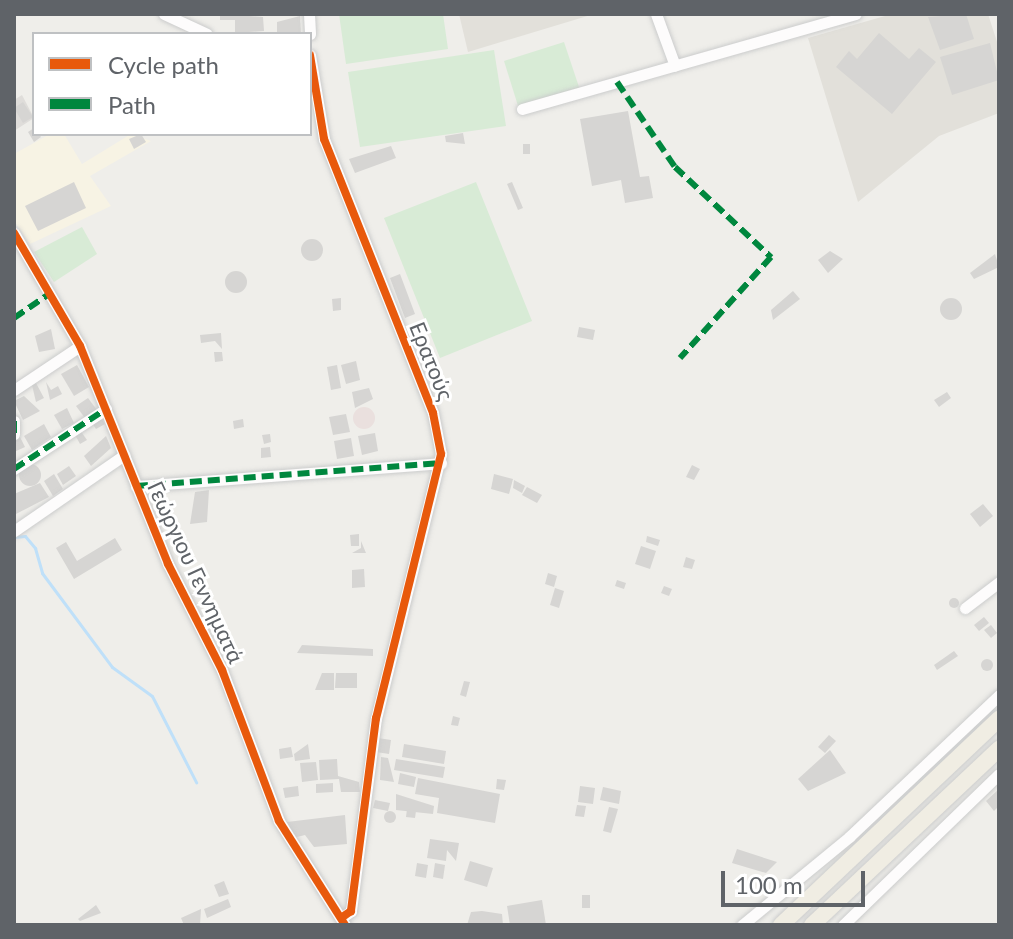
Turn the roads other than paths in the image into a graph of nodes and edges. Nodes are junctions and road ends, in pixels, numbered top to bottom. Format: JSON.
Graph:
{"nodes":[{"id":1,"x":164,"y":14,"type":"edge"},
{"id":2,"x":656,"y":14,"type":"edge"},
{"id":3,"x":856,"y":14,"type":"edge"},
{"id":4,"x":203,"y":32,"type":"edge"},
{"id":5,"x":675,"y":66,"type":"junction"},
{"id":6,"x":312,"y":67,"type":"edge"},
{"id":7,"x":522,"y":109,"type":"dead end"},
{"id":8,"x":14,"y":233,"type":"edge"},
{"id":9,"x":80,"y":346,"type":"junction"},
{"id":10,"x":14,"y":390,"type":"edge"},
{"id":11,"x":106,"y":409,"type":"junction"},
{"id":12,"x":124,"y":455,"type":"junction"},
{"id":13,"x":441,"y":463,"type":"junction"},
{"id":14,"x":14,"y":469,"type":"edge"},
{"id":15,"x":136,"y":486,"type":"junction"},
{"id":16,"x":14,"y":531,"type":"edge"},
{"id":17,"x":999,"y":582,"type":"edge"},
{"id":18,"x":965,"y":608,"type":"dead end"},
{"id":19,"x":999,"y":695,"type":"edge"},
{"id":20,"x":999,"y":719,"type":"edge"},
{"id":21,"x":999,"y":749,"type":"edge"},
{"id":22,"x":999,"y":774,"type":"edge"},
{"id":23,"x":343,"y":921,"type":"edge"},
{"id":24,"x":742,"y":925,"type":"edge"},
{"id":25,"x":781,"y":925,"type":"edge"},
{"id":26,"x":812,"y":925,"type":"edge"},
{"id":27,"x":843,"y":925,"type":"edge"}],
"edges":[{"from":1,"to":4,"type":"street"},
{"from":2,"to":5,"type":"street"},
{"from":3,"to":5,"type":"street"},
{"from":5,"to":7,"type":"street"},
{"from":6,"to":13,"type":"street","name":"Ερατούς"},
{"from":8,"to":9,"type":"street","name":"Γεώργιου Γεννηματά"},
{"from":9,"to":10,"type":"street"},
{"from":9,"to":11,"type":"street","name":"Γεώργιου Γεννηματά"},
{"from":11,"to":12,"type":"street","name":"Γεώργιου Γεννηματά"},
{"from":11,"to":14,"type":"street"},
{"from":12,"to":15,"type":"street","name":"Γεώργιου Γεννηματά"},
{"from":12,"to":16,"type":"street"},
{"from":13,"to":15,"type":"street"},
{"from":13,"to":23,"type":"street","name":"Ερατούς"},
{"from":15,"to":23,"type":"street","name":"Γεώργιου Γεννηματά"},
{"from":17,"to":18,"type":"street"},
{"from":19,"to":24,"type":"street"},
{"from":20,"to":25,"type":"highway"},
{"from":21,"to":26,"type":"highway"},
{"from":22,"to":27,"type":"street"}]}
